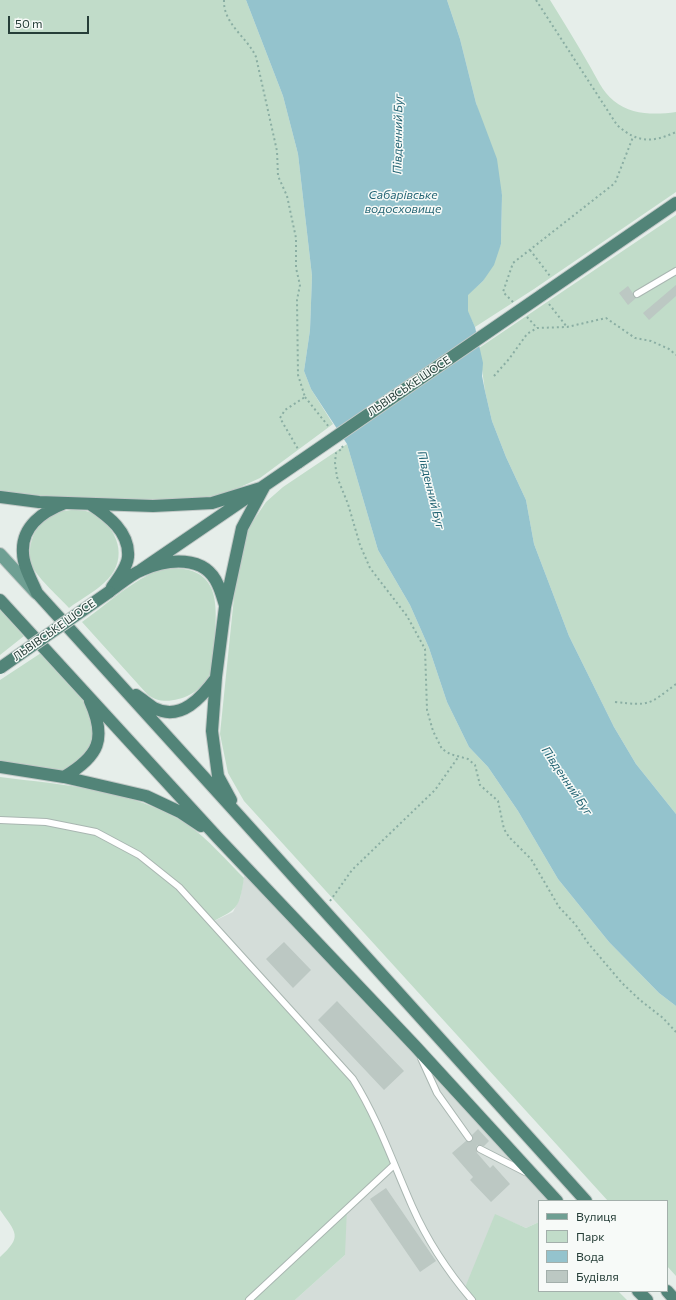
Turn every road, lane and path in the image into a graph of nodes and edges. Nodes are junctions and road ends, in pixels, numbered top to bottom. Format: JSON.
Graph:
{"nodes":[{"id":1,"x":224,"y":0,"type":"edge"},
{"id":2,"x":536,"y":0,"type":"edge"},
{"id":3,"x":676,"y":132,"type":"edge"},
{"id":4,"x":633,"y":137,"type":"junction"},
{"id":5,"x":676,"y":202,"type":"edge"},
{"id":6,"x":530,"y":250,"type":"junction"},
{"id":7,"x":676,"y":271,"type":"edge"},
{"id":8,"x":551,"y":277,"type":"dead end"},
{"id":9,"x":637,"y":294,"type":"dead end"},
{"id":10,"x":542,"y":295,"type":"junction"},
{"id":11,"x":518,"y":307,"type":"dead end"},
{"id":12,"x":523,"y":312,"type":"dead end"},
{"id":13,"x":567,"y":327,"type":"junction"},
{"id":14,"x":537,"y":328,"type":"junction"},
{"id":15,"x":676,"y":355,"type":"edge"},
{"id":16,"x":494,"y":376,"type":"dead end"},
{"id":17,"x":305,"y":397,"type":"junction"},
{"id":18,"x":330,"y":428,"type":"dead end"},
{"id":19,"x":339,"y":441,"type":"dead end"},
{"id":20,"x":299,"y":456,"type":"junction"},
{"id":21,"x":264,"y":487,"type":"junction"},
{"id":22,"x":0,"y":497,"type":"edge"},
{"id":23,"x":65,"y":503,"type":"junction"},
{"id":24,"x":90,"y":504,"type":"junction"},
{"id":25,"x":0,"y":554,"type":"edge"},
{"id":26,"x":141,"y":570,"type":"junction"},
{"id":27,"x":109,"y":592,"type":"junction"},
{"id":28,"x":37,"y":593,"type":"junction"},
{"id":29,"x":3,"y":601,"type":"edge"},
{"id":30,"x":225,"y":607,"type":"junction"},
{"id":31,"x":0,"y":668,"type":"edge"},
{"id":32,"x":216,"y":677,"type":"junction"},
{"id":33,"x":114,"y":678,"type":"junction"},
{"id":34,"x":676,"y":684,"type":"edge"},
{"id":35,"x":86,"y":693,"type":"junction"},
{"id":36,"x":615,"y":702,"type":"dead end"},
{"id":37,"x":459,"y":756,"type":"junction"},
{"id":38,"x":0,"y":767,"type":"edge"},
{"id":39,"x":64,"y":776,"type":"junction"},
{"id":40,"x":241,"y":818,"type":"junction"},
{"id":41,"x":0,"y":820,"type":"edge"},
{"id":42,"x":218,"y":838,"type":"junction"},
{"id":43,"x":324,"y":910,"type":"junction"},
{"id":44,"x":676,"y":1032,"type":"edge"},
{"id":45,"x":415,"y":1046,"type":"junction"},
{"id":46,"x":469,"y":1138,"type":"dead end"},
{"id":47,"x":480,"y":1149,"type":"dead end"},
{"id":48,"x":394,"y":1165,"type":"junction"},
{"id":49,"x":536,"y":1178,"type":"junction"},
{"id":50,"x":556,"y":1200,"type":"edge"},
{"id":51,"x":585,"y":1200,"type":"edge"},
{"id":52,"x":639,"y":1292,"type":"edge"},
{"id":53,"x":668,"y":1292,"type":"edge"},
{"id":54,"x":249,"y":1300,"type":"edge"},
{"id":55,"x":472,"y":1300,"type":"edge"},
{"id":56,"x":647,"y":1300,"type":"edge"},
{"id":57,"x":675,"y":1300,"type":"edge"}],
"edges":[{"from":1,"to":17,"type":"path"},
{"from":2,"to":4,"type":"path"},
{"from":3,"to":4,"type":"path"},
{"from":4,"to":6,"type":"path"},
{"from":5,"to":10,"type":"highway","name":"ЛЬВІВСЬКЕ ШОСЕ"},
{"from":6,"to":8,"type":"path"},
{"from":6,"to":11,"type":"path"},
{"from":7,"to":9,"type":"lane"},
{"from":10,"to":13,"type":"path"},
{"from":10,"to":20,"type":"highway","name":"ЛЬВІВСЬКЕ ШОСЕ","bridge":true},
{"from":12,"to":14,"type":"path"},
{"from":13,"to":14,"type":"path"},
{"from":13,"to":15,"type":"path"},
{"from":14,"to":16,"type":"path"},
{"from":17,"to":18,"type":"path"},
{"from":17,"to":20,"type":"path"},
{"from":19,"to":37,"type":"path"},
{"from":20,"to":21,"type":"highway","name":"ЛЬВІВСЬКЕ ШОСЕ"},
{"from":21,"to":24,"type":"highway"},
{"from":21,"to":26,"type":"highway","name":"ЛЬВІВСЬКЕ ШОСЕ"},
{"from":21,"to":30,"type":"highway"},
{"from":22,"to":23,"type":"highway"},
{"from":23,"to":24,"type":"highway"},
{"from":23,"to":28,"type":"highway"},
{"from":24,"to":27,"type":"highway"},
{"from":25,"to":28,"type":"main road"},
{"from":26,"to":27,"type":"highway","name":"ЛЬВІВСЬКЕ ШОСЕ"},
{"from":26,"to":30,"type":"highway"},
{"from":27,"to":31,"type":"highway","name":"ЛЬВІВСЬКЕ ШОСЕ","bridge":true},
{"from":28,"to":33,"type":"highway"},
{"from":29,"to":35,"type":"highway"},
{"from":30,"to":32,"type":"highway"},
{"from":32,"to":33,"type":"highway"},
{"from":32,"to":40,"type":"highway"},
{"from":33,"to":40,"type":"highway"},
{"from":34,"to":36,"type":"path"},
{"from":35,"to":39,"type":"highway"},
{"from":35,"to":42,"type":"highway"},
{"from":37,"to":43,"type":"path"},
{"from":37,"to":44,"type":"path"},
{"from":38,"to":39,"type":"highway"},
{"from":39,"to":42,"type":"highway"},
{"from":40,"to":43,"type":"highway"},
{"from":41,"to":48,"type":"lane"},
{"from":42,"to":45,"type":"highway"},
{"from":43,"to":51,"type":"highway"},
{"from":45,"to":46,"type":"lane"},
{"from":45,"to":49,"type":"highway"},
{"from":47,"to":49,"type":"lane"},
{"from":48,"to":54,"type":"lane"},
{"from":48,"to":55,"type":"lane"},
{"from":49,"to":50,"type":"highway"},
{"from":52,"to":56,"type":"highway"},
{"from":53,"to":57,"type":"highway"}]}
